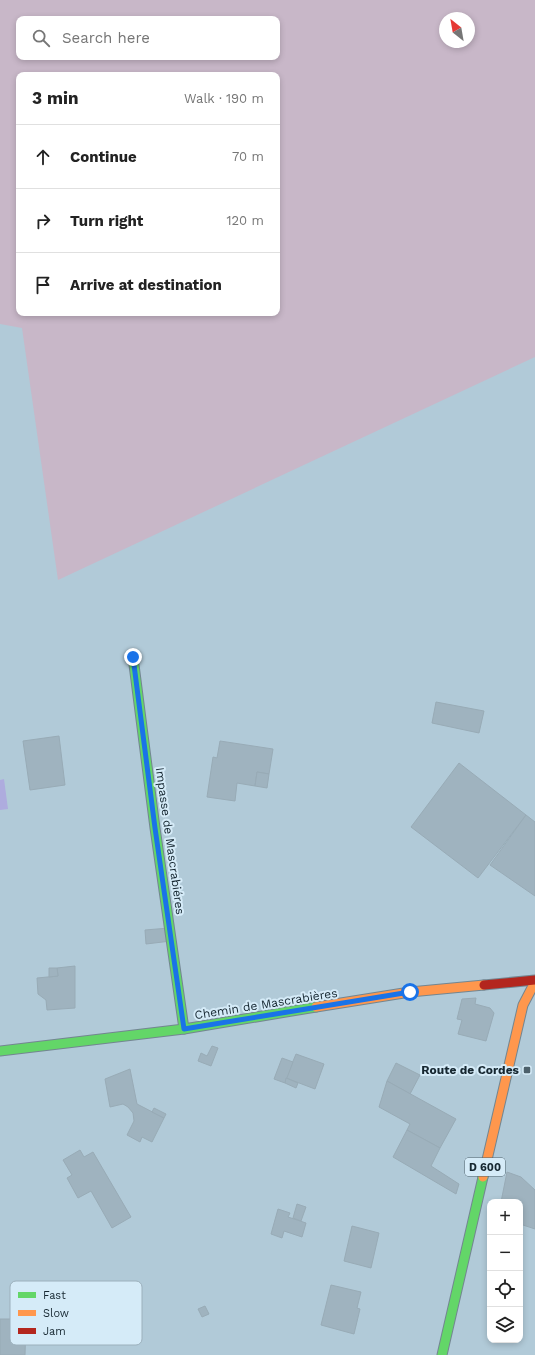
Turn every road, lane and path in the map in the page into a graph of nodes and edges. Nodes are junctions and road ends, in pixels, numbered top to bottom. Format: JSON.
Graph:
{"nodes":[{"id":1,"x":133,"y":657,"type":"dead end"},
{"id":2,"x":535,"y":981,"type":"edge"},
{"id":3,"x":184,"y":1029,"type":"junction"},
{"id":4,"x":0,"y":1051,"type":"edge"},
{"id":5,"x":442,"y":1355,"type":"edge"}],
"edges":[{"from":1,"to":3,"type":"street","name":"Impasse de Mascrabiéres"},
{"from":2,"to":3,"type":"street","name":"Chemin de Mascrabières"},
{"from":2,"to":5,"type":"street","number":"D 600"},
{"from":3,"to":4,"type":"street","name":"Chemin de Mascrabières"}]}
